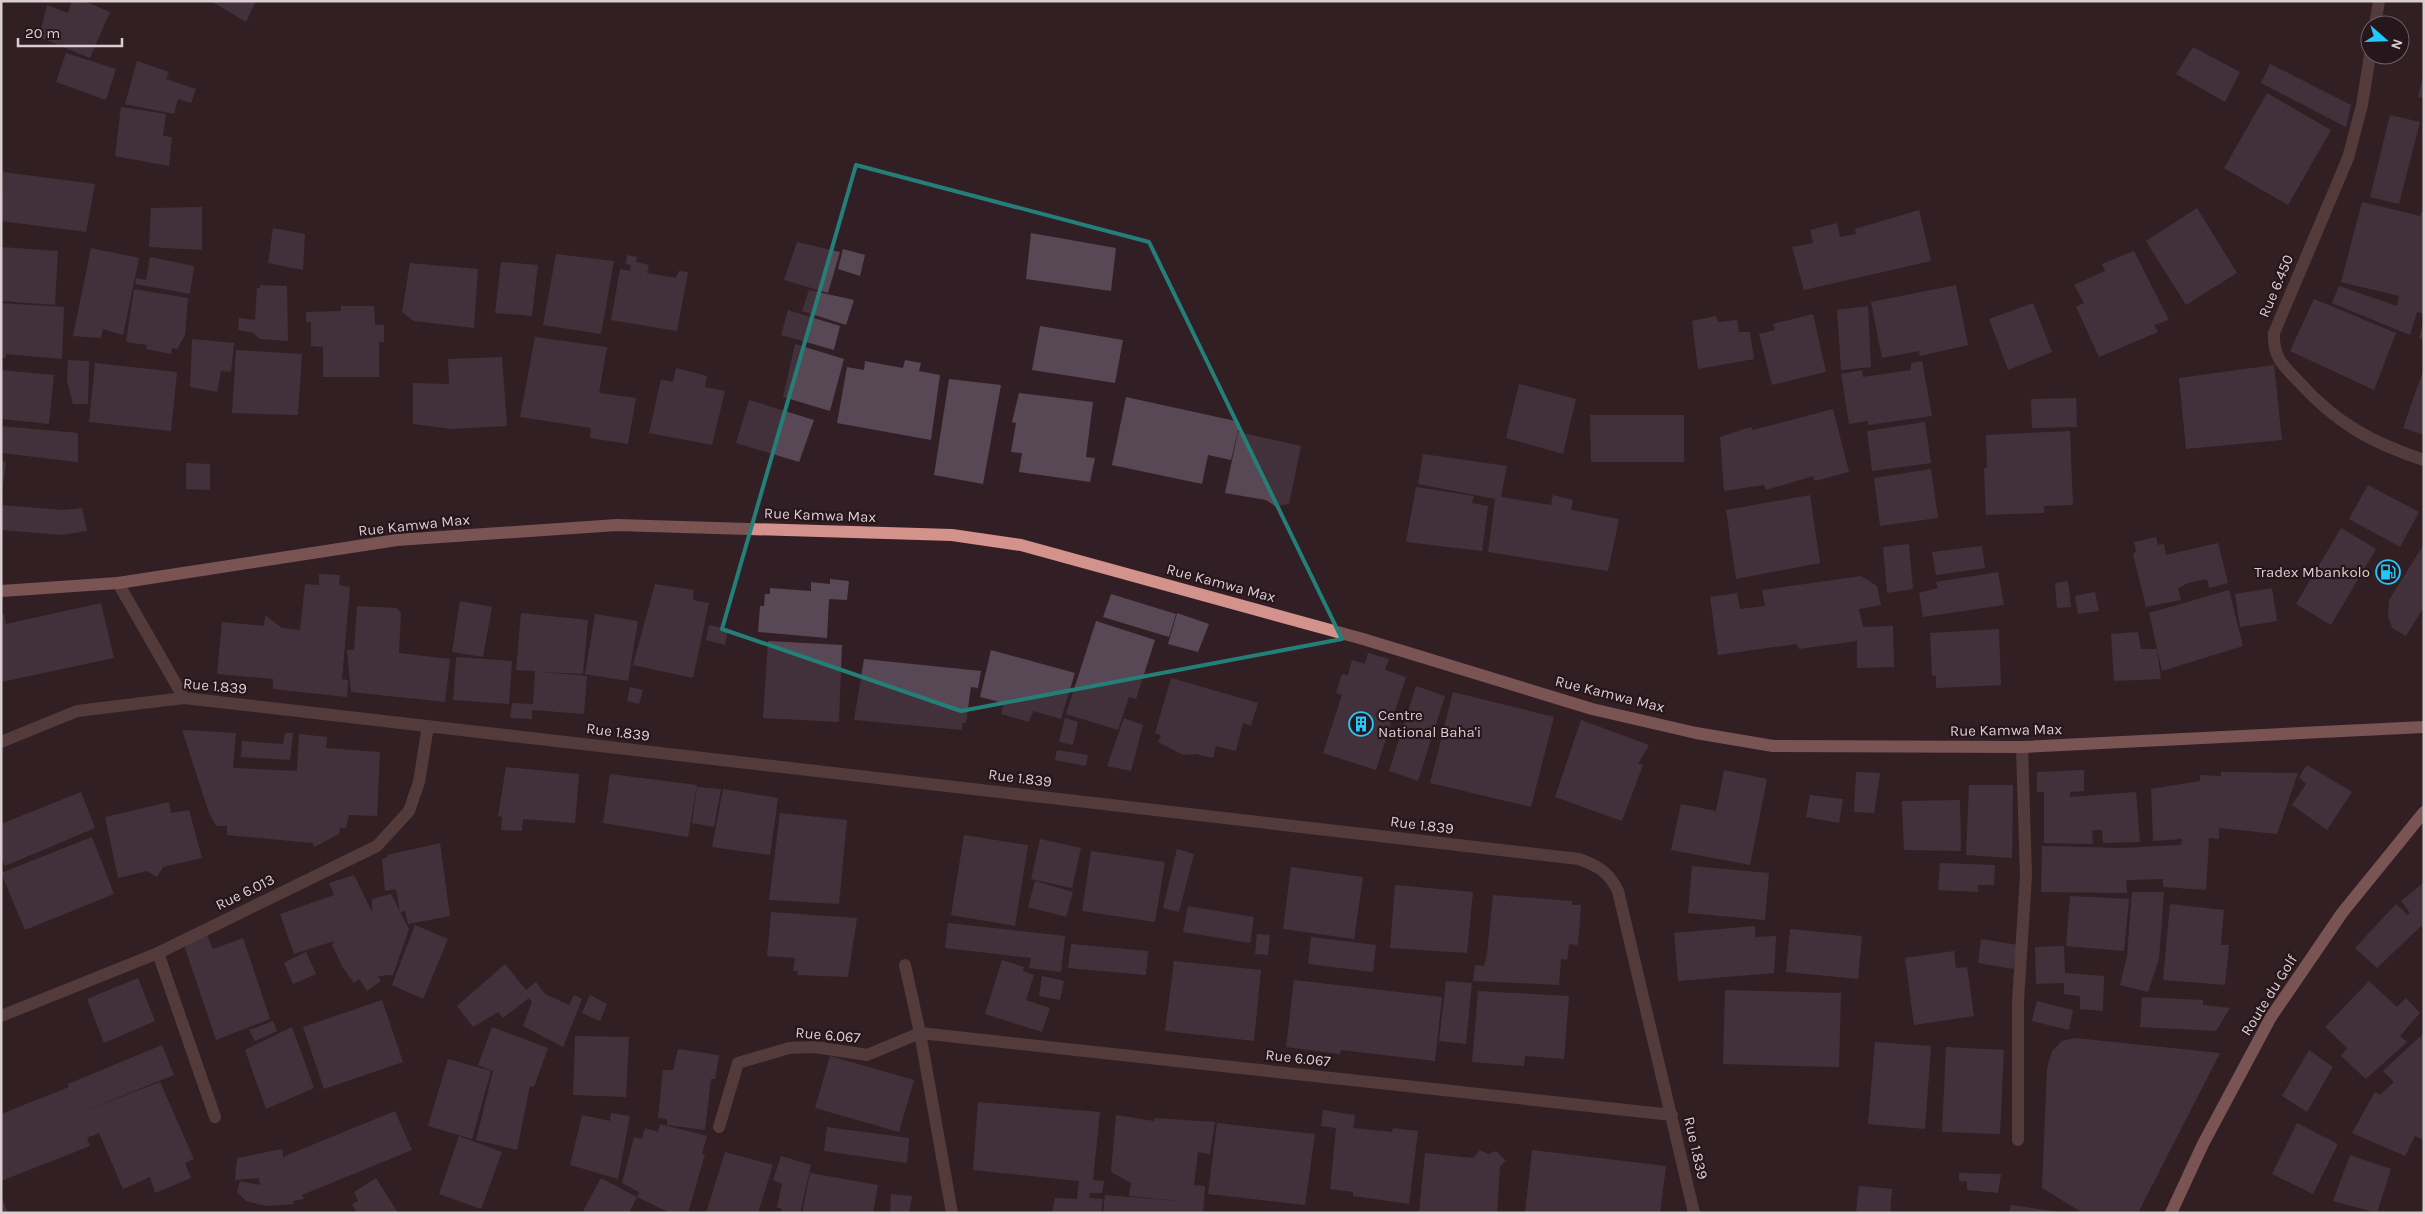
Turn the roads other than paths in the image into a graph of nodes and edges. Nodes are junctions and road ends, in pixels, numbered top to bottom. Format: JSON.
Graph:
{"nodes":[{"id":1,"x":2379,"y":1,"type":"edge"},
{"id":2,"x":2377,"y":15,"type":"edge"},
{"id":3,"x":2368,"y":65,"type":"edge"},
{"id":4,"x":2424,"y":460,"type":"edge"},
{"id":5,"x":118,"y":583,"type":"junction"},
{"id":6,"x":1,"y":591,"type":"edge"},
{"id":7,"x":184,"y":698,"type":"junction"},
{"id":8,"x":428,"y":726,"type":"junction"},
{"id":9,"x":2424,"y":727,"type":"edge"},
{"id":10,"x":1,"y":742,"type":"edge"},
{"id":11,"x":2022,"y":747,"type":"junction"},
{"id":12,"x":2424,"y":812,"type":"edge"},
{"id":13,"x":158,"y":952,"type":"junction"},
{"id":14,"x":906,"y":965,"type":"dead end"},
{"id":15,"x":1,"y":1016,"type":"edge"},
{"id":16,"x":920,"y":1033,"type":"junction"},
{"id":17,"x":1672,"y":1114,"type":"junction"},
{"id":18,"x":215,"y":1117,"type":"dead end"},
{"id":19,"x":719,"y":1127,"type":"dead end"},
{"id":20,"x":2018,"y":1140,"type":"dead end"},
{"id":21,"x":952,"y":1213,"type":"edge"},
{"id":22,"x":1694,"y":1213,"type":"edge"},
{"id":23,"x":2171,"y":1213,"type":"edge"}],
"edges":[{"from":1,"to":2,"type":"street"},
{"from":3,"to":4,"type":"street","name":"Rue 6.450"},
{"from":5,"to":6,"type":"main road","name":"Rue Kamwa Max"},
{"from":5,"to":7,"type":"street"},
{"from":5,"to":11,"type":"main road","name":"Rue Kamwa Max"},
{"from":7,"to":8,"type":"street","name":"Rue 1.839"},
{"from":7,"to":10,"type":"street","name":"Rue 1.839"},
{"from":8,"to":13,"type":"street","name":"Rue 6.013"},
{"from":8,"to":17,"type":"street","name":"Rue 1.839"},
{"from":9,"to":11,"type":"main road","name":"Rue Kamwa Max"},
{"from":11,"to":20,"type":"street"},
{"from":12,"to":23,"type":"main road","name":"Route du Golf"},
{"from":13,"to":15,"type":"street","name":"Rue 6.013"},
{"from":13,"to":18,"type":"street"},
{"from":14,"to":16,"type":"street"},
{"from":16,"to":17,"type":"street","name":"Rue 6.067"},
{"from":16,"to":19,"type":"street","name":"Rue 6.067"},
{"from":16,"to":21,"type":"street"},
{"from":17,"to":22,"type":"street","name":"Rue 1.839"}]}
